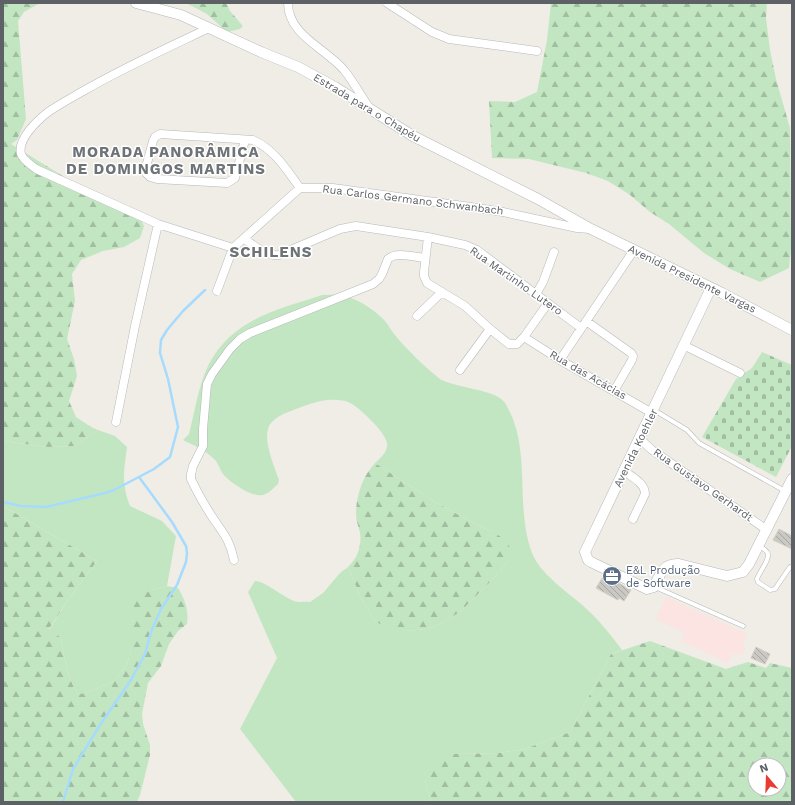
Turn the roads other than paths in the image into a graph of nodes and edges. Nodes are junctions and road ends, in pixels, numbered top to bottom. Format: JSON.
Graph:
{"nodes":[{"id":1,"x":136,"y":3,"type":"edge"},
{"id":2,"x":288,"y":3,"type":"edge"},
{"id":3,"x":387,"y":3,"type":"edge"},
{"id":4,"x":209,"y":28,"type":"junction"},
{"id":5,"x":538,"y":51,"type":"dead end"},
{"id":6,"x":368,"y":106,"type":"junction"},
{"id":7,"x":245,"y":140,"type":"junction"},
{"id":8,"x":300,"y":188,"type":"junction"},
{"id":9,"x":158,"y":224,"type":"junction"},
{"id":10,"x":591,"y":229,"type":"junction"},
{"id":11,"x":428,"y":237,"type":"junction"},
{"id":12,"x":244,"y":239,"type":"junction"},
{"id":13,"x":233,"y":248,"type":"junction"},
{"id":14,"x":634,"y":250,"type":"junction"},
{"id":15,"x":554,"y":252,"type":"dead end"},
{"id":16,"x":425,"y":258,"type":"junction"},
{"id":17,"x":711,"y":288,"type":"junction"},
{"id":18,"x":217,"y":291,"type":"dead end"},
{"id":19,"x":442,"y":292,"type":"junction"},
{"id":20,"x":536,"y":294,"type":"junction"},
{"id":21,"x":548,"y":303,"type":"junction"},
{"id":22,"x":417,"y":316,"type":"dead end"},
{"id":23,"x":584,"y":324,"type":"junction"},
{"id":24,"x":490,"y":329,"type":"junction"},
{"id":25,"x":792,"y":330,"type":"edge"},
{"id":26,"x":524,"y":337,"type":"junction"},
{"id":27,"x":683,"y":345,"type":"junction"},
{"id":28,"x":560,"y":360,"type":"junction"},
{"id":29,"x":460,"y":370,"type":"dead end"},
{"id":30,"x":740,"y":373,"type":"dead end"},
{"id":31,"x":614,"y":391,"type":"junction"},
{"id":32,"x":653,"y":411,"type":"junction"},
{"id":33,"x":116,"y":422,"type":"dead end"},
{"id":34,"x":640,"y":439,"type":"junction"},
{"id":35,"x":624,"y":471,"type":"junction"},
{"id":36,"x":792,"y":479,"type":"edge"},
{"id":37,"x":786,"y":491,"type":"junction"},
{"id":38,"x":633,"y":519,"type":"dead end"},
{"id":39,"x":767,"y":530,"type":"junction"},
{"id":40,"x":759,"y":545,"type":"junction"},
{"id":41,"x":234,"y":560,"type":"dead end"},
{"id":42,"x":790,"y":567,"type":"dead end"},
{"id":43,"x":654,"y":587,"type":"junction"},
{"id":44,"x":743,"y":626,"type":"dead end"}],
"edges":[{"from":1,"to":4,"type":"street","name":"Estrada para o Chapéu"},
{"from":2,"to":6,"type":"street"},
{"from":3,"to":5,"type":"street"},
{"from":4,"to":6,"type":"street","name":"Estrada para o Chapéu"},
{"from":4,"to":9,"type":"street"},
{"from":6,"to":10,"type":"street","name":"Estrada para o Chapéu"},
{"from":7,"to":7,"type":"street"},
{"from":7,"to":8,"type":"street"},
{"from":8,"to":10,"type":"street","name":"Rua Carlos Germano Schwanbach"},
{"from":8,"to":12,"type":"street"},
{"from":9,"to":13,"type":"street"},
{"from":9,"to":33,"type":"street"},
{"from":10,"to":14,"type":"street","name":"Avenida Presidente Vargas"},
{"from":11,"to":12,"type":"street","name":"Rua Martinho Lutero"},
{"from":11,"to":16,"type":"street"},
{"from":11,"to":20,"type":"street","name":"Rua Martinho Lutero"},
{"from":12,"to":13,"type":"street"},
{"from":13,"to":18,"type":"street"},
{"from":14,"to":17,"type":"street","name":"Avenida Presidente Vargas"},
{"from":14,"to":23,"type":"street"},
{"from":15,"to":20,"type":"street"},
{"from":16,"to":19,"type":"street"},
{"from":16,"to":41,"type":"street"},
{"from":17,"to":25,"type":"street","name":"Avenida Presidente Vargas"},
{"from":17,"to":27,"type":"street","name":"Avenida Koehler"},
{"from":19,"to":22,"type":"street"},
{"from":19,"to":24,"type":"street"},
{"from":20,"to":21,"type":"street","name":"Rua Martinho Lutero"},
{"from":21,"to":23,"type":"street","name":"Rua Martinho Lutero"},
{"from":21,"to":26,"type":"street"},
{"from":23,"to":28,"type":"street"},
{"from":23,"to":31,"type":"street","name":"Rua Martinho Lutero"},
{"from":24,"to":26,"type":"street"},
{"from":24,"to":29,"type":"street"},
{"from":26,"to":28,"type":"street","name":"Rua das Acácias"},
{"from":27,"to":30,"type":"street"},
{"from":27,"to":32,"type":"street","name":"Avenida Koehler"},
{"from":28,"to":31,"type":"street","name":"Rua das Acácias"},
{"from":31,"to":32,"type":"street","name":"Rua das Acácias"},
{"from":32,"to":34,"type":"street","name":"Avenida Koehler"},
{"from":32,"to":37,"type":"lane"},
{"from":34,"to":35,"type":"street","name":"Avenida Koehler"},
{"from":34,"to":39,"type":"street","name":"Rua Gustavo Gerhardt"},
{"from":35,"to":38,"type":"street"},
{"from":35,"to":43,"type":"street","name":"Avenida Koehler"},
{"from":36,"to":37,"type":"street"},
{"from":37,"to":39,"type":"street"},
{"from":39,"to":40,"type":"street"},
{"from":40,"to":42,"type":"lane"},
{"from":40,"to":43,"type":"street"},
{"from":43,"to":44,"type":"lane"}]}
